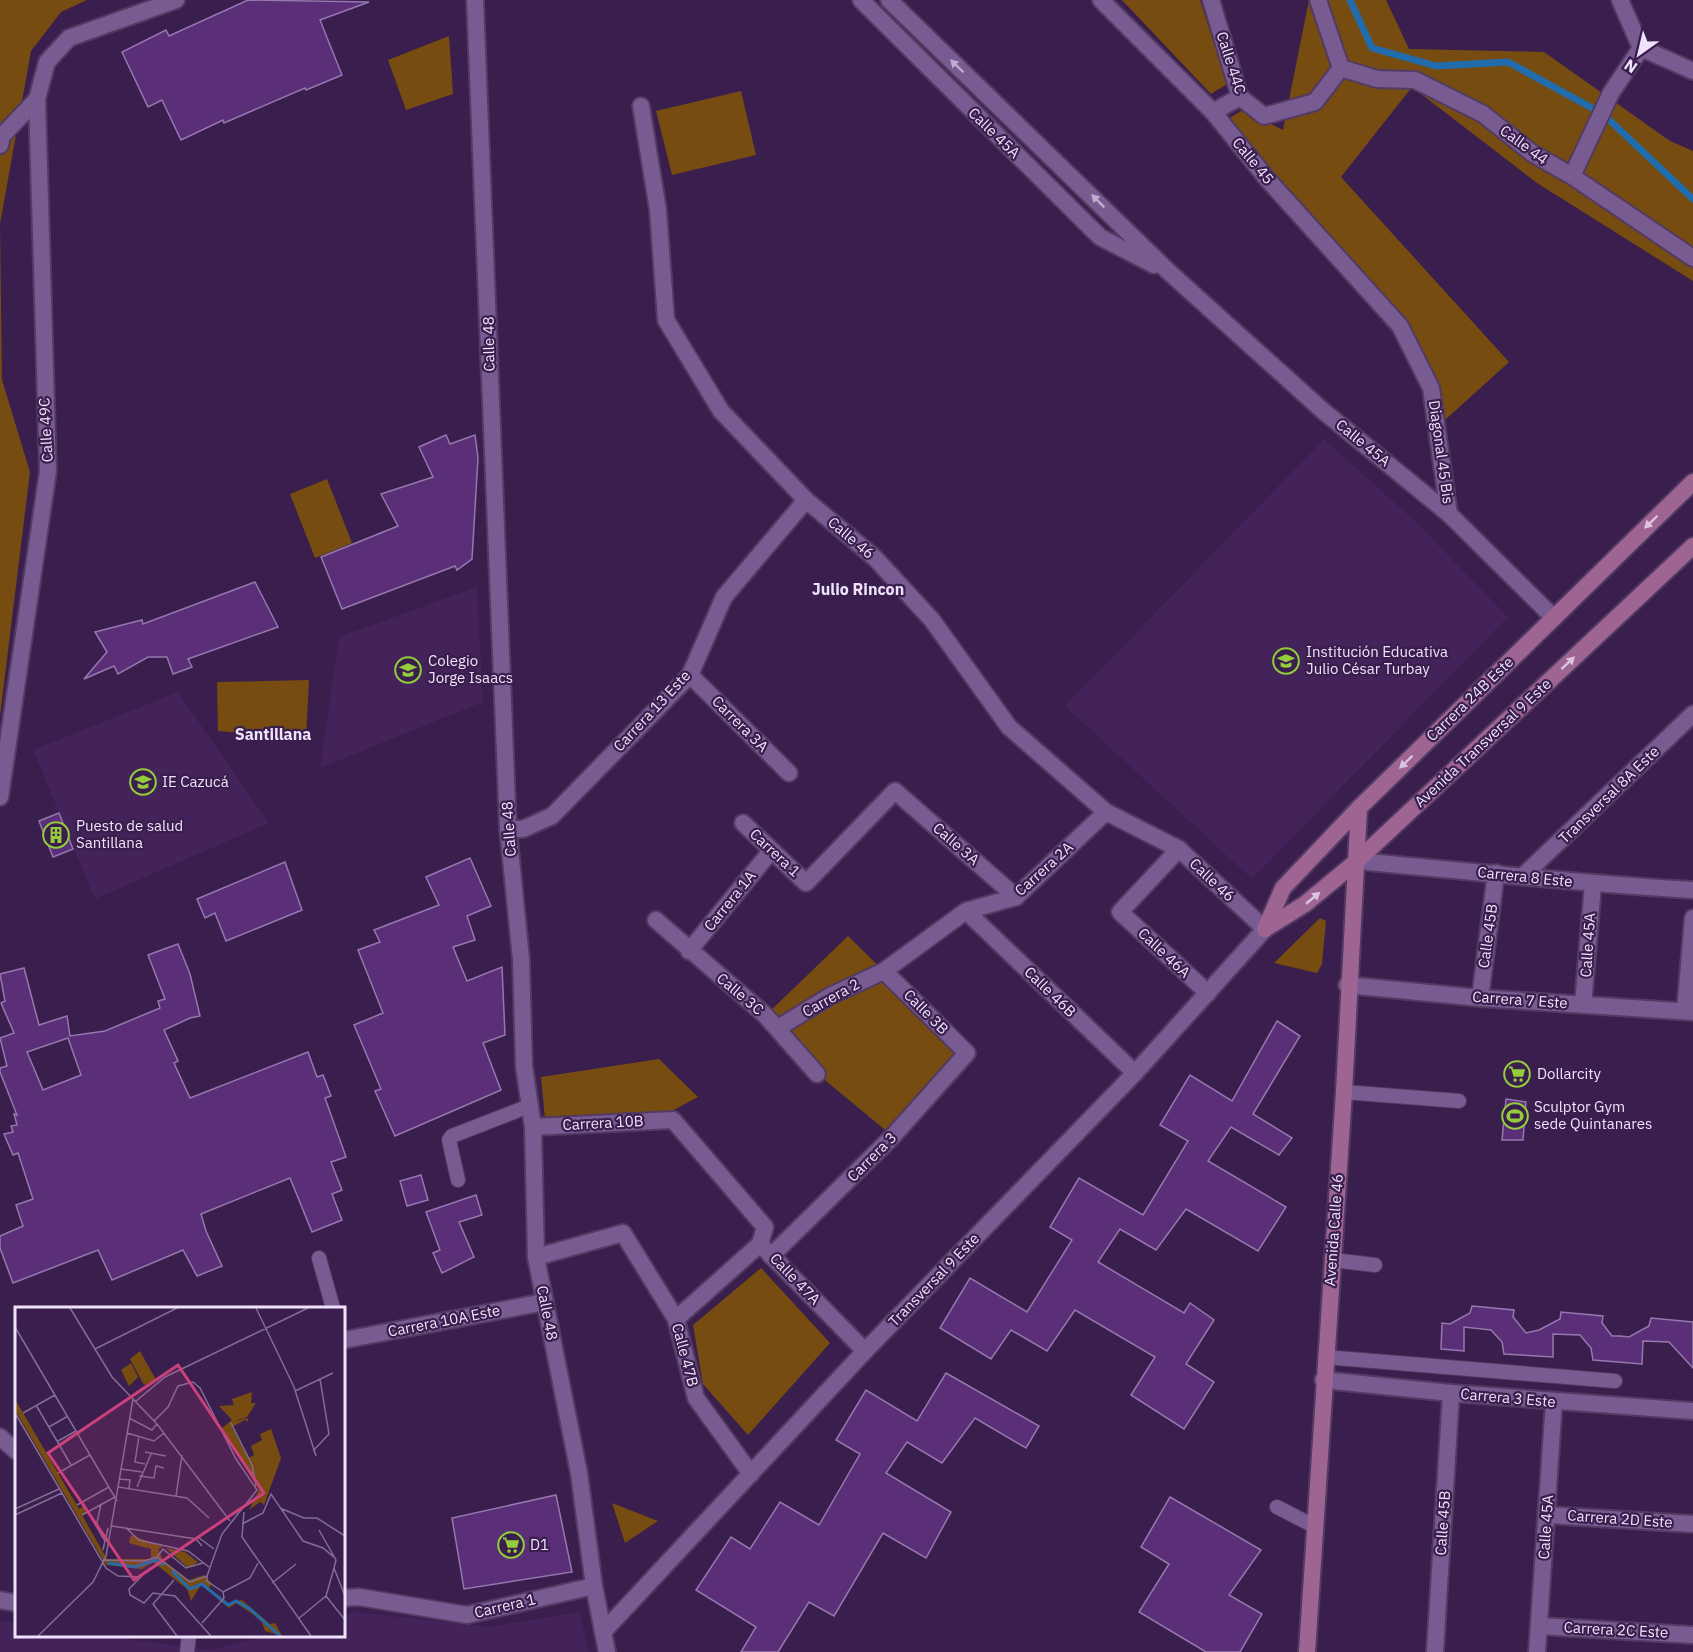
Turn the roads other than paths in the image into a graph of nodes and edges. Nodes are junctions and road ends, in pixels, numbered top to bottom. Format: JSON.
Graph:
{"nodes":[{"id":1,"x":176,"y":0,"type":"edge"},
{"id":2,"x":475,"y":0,"type":"edge"},
{"id":3,"x":889,"y":0,"type":"edge"},
{"id":4,"x":1101,"y":0,"type":"edge"},
{"id":5,"x":1211,"y":0,"type":"edge"},
{"id":6,"x":1318,"y":0,"type":"edge"},
{"id":7,"x":1620,"y":0,"type":"edge"},
{"id":8,"x":869,"y":3,"type":"edge"},
{"id":9,"x":1641,"y":48,"type":"junction"},
{"id":10,"x":1341,"y":68,"type":"junction"},
{"id":11,"x":1693,"y":71,"type":"edge"},
{"id":12,"x":1240,"y":98,"type":"junction"},
{"id":13,"x":37,"y":99,"type":"junction"},
{"id":14,"x":641,"y":106,"type":"dead end"},
{"id":15,"x":1213,"y":112,"type":"junction"},
{"id":16,"x":0,"y":145,"type":"edge"},
{"id":17,"x":1572,"y":176,"type":"junction"},
{"id":18,"x":1116,"y":219,"type":"junction"},
{"id":19,"x":1100,"y":237,"type":"junction"},
{"id":20,"x":1693,"y":258,"type":"edge"},
{"id":21,"x":1169,"y":272,"type":"junction"},
{"id":22,"x":1400,"y":326,"type":"joint"},
{"id":23,"x":1693,"y":482,"type":"edge"},
{"id":24,"x":806,"y":500,"type":"junction"},
{"id":25,"x":1449,"y":514,"type":"junction"},
{"id":26,"x":1693,"y":546,"type":"edge"},
{"id":27,"x":1553,"y":618,"type":"junction"},
{"id":28,"x":690,"y":675,"type":"junction"},
{"id":29,"x":11,"y":707,"type":"junction"},
{"id":30,"x":1693,"y":714,"type":"edge"},
{"id":31,"x":0,"y":720,"type":"edge"},
{"id":32,"x":789,"y":772,"type":"dead end"},
{"id":33,"x":0,"y":797,"type":"edge"},
{"id":34,"x":1359,"y":808,"type":"junction"},
{"id":35,"x":1106,"y":812,"type":"junction"},
{"id":36,"x":743,"y":823,"type":"dead end"},
{"id":37,"x":508,"y":829,"type":"junction"},
{"id":38,"x":1179,"y":849,"type":"junction"},
{"id":39,"x":771,"y":851,"type":"junction"},
{"id":40,"x":1357,"y":861,"type":"junction"},
{"id":41,"x":1496,"y":873,"type":"junction"},
{"id":42,"x":1524,"y":875,"type":"junction"},
{"id":43,"x":806,"y":883,"type":"joint"},
{"id":44,"x":1593,"y":884,"type":"junction"},
{"id":45,"x":1693,"y":890,"type":"edge"},
{"id":46,"x":1016,"y":897,"type":"junction"},
{"id":47,"x":966,"y":911,"type":"junction"},
{"id":48,"x":1693,"y":918,"type":"edge"},
{"id":49,"x":656,"y":920,"type":"dead end"},
{"id":50,"x":1265,"y":929,"type":"junction"},
{"id":51,"x":689,"y":951,"type":"junction"},
{"id":52,"x":884,"y":971,"type":"junction"},
{"id":53,"x":1347,"y":985,"type":"junction"},
{"id":54,"x":1208,"y":993,"type":"junction"},
{"id":55,"x":1480,"y":998,"type":"junction"},
{"id":56,"x":1583,"y":1005,"type":"junction"},
{"id":57,"x":1689,"y":1012,"type":"edge"},
{"id":58,"x":778,"y":1028,"type":"junction"},
{"id":59,"x":967,"y":1053,"type":"joint"},
{"id":60,"x":1135,"y":1073,"type":"junction"},
{"id":61,"x":817,"y":1074,"type":"dead end"},
{"id":62,"x":1344,"y":1092,"type":"junction"},
{"id":63,"x":1459,"y":1101,"type":"dead end"},
{"id":64,"x":530,"y":1106,"type":"junction"},
{"id":65,"x":674,"y":1120,"type":"joint"},
{"id":66,"x":532,"y":1127,"type":"junction"},
{"id":67,"x":458,"y":1180,"type":"dead end"},
{"id":68,"x":765,"y":1250,"type":"junction"},
{"id":69,"x":536,"y":1257,"type":"junction"},
{"id":70,"x":319,"y":1258,"type":"dead end"},
{"id":71,"x":1332,"y":1260,"type":"junction"},
{"id":72,"x":1375,"y":1265,"type":"dead end"},
{"id":73,"x":545,"y":1302,"type":"junction"},
{"id":74,"x":333,"y":1307,"type":"edge"},
{"id":75,"x":676,"y":1319,"type":"junction"},
{"id":76,"x":345,"y":1340,"type":"edge"},
{"id":77,"x":865,"y":1351,"type":"junction"},
{"id":78,"x":1325,"y":1357,"type":"junction"},
{"id":79,"x":1323,"y":1380,"type":"junction"},
{"id":80,"x":1615,"y":1380,"type":"dead end"},
{"id":81,"x":1451,"y":1393,"type":"junction"},
{"id":82,"x":1554,"y":1401,"type":"junction"},
{"id":83,"x":1693,"y":1411,"type":"edge"},
{"id":84,"x":0,"y":1437,"type":"edge"},
{"id":85,"x":15,"y":1450,"type":"edge"},
{"id":86,"x":751,"y":1474,"type":"junction"},
{"id":87,"x":1277,"y":1507,"type":"dead end"},
{"id":88,"x":1547,"y":1515,"type":"junction"},
{"id":89,"x":1693,"y":1524,"type":"edge"},
{"id":90,"x":1314,"y":1526,"type":"junction"},
{"id":91,"x":594,"y":1586,"type":"junction"},
{"id":92,"x":345,"y":1598,"type":"edge"},
{"id":93,"x":0,"y":1600,"type":"edge"},
{"id":94,"x":15,"y":1603,"type":"edge"},
{"id":95,"x":1539,"y":1626,"type":"junction"},
{"id":96,"x":603,"y":1632,"type":"junction"},
{"id":97,"x":1693,"y":1635,"type":"edge"},
{"id":98,"x":189,"y":1637,"type":"edge"},
{"id":99,"x":187,"y":1652,"type":"edge"},
{"id":100,"x":607,"y":1652,"type":"edge"},
{"id":101,"x":1307,"y":1652,"type":"edge"},
{"id":102,"x":1435,"y":1652,"type":"edge"},
{"id":103,"x":1537,"y":1652,"type":"edge"}],
"edges":[{"from":1,"to":13,"type":"street","name":"Calle 49C"},
{"from":2,"to":37,"type":"street","name":"Calle 48"},
{"from":18,"to":3,"type":"street","name":"Calle 45A","one_way":true},
{"from":4,"to":15,"type":"street","name":"Calle 45"},
{"from":5,"to":12,"type":"street","name":"Calle 44C"},
{"from":6,"to":10,"type":"street"},
{"from":7,"to":9,"type":"street"},
{"from":8,"to":19,"type":"street","name":"Calle 45A"},
{"from":9,"to":11,"type":"street"},
{"from":9,"to":17,"type":"street"},
{"from":10,"to":12,"type":"street","name":"Calle 44C"},
{"from":10,"to":17,"type":"street","name":"Calle 44"},
{"from":12,"to":15,"type":"street"},
{"from":13,"to":16,"type":"street"},
{"from":13,"to":29,"type":"street","name":"Calle 49C"},
{"from":14,"to":24,"type":"street","name":"Calle 46"},
{"from":15,"to":22,"type":"street","name":"Calle 45"},
{"from":17,"to":20,"type":"street","name":"Calle 44"},
{"from":18,"to":19,"type":"street"},
{"from":18,"to":21,"type":"street","name":"Calle 45A"},
{"from":19,"to":21,"type":"street","name":"Calle 45A"},
{"from":21,"to":25,"type":"street","name":"Calle 45A"},
{"from":22,"to":25,"type":"street","name":"Diagonal 45 Bis"},
{"from":23,"to":27,"type":"main road","name":"Carrera 24B Este","one_way":true},
{"from":24,"to":28,"type":"street","name":"Carrera 13 Este"},
{"from":24,"to":35,"type":"street","name":"Calle 46"},
{"from":25,"to":27,"type":"street","name":"Calle 45A"},
{"from":40,"to":26,"type":"main road","name":"Avenida Transversal 9 Este","one_way":true},
{"from":27,"to":34,"type":"main road","name":"Carrera 24B Este","one_way":true},
{"from":28,"to":32,"type":"street","name":"Carrera 3A"},
{"from":28,"to":37,"type":"street","name":"Carrera 13 Este"},
{"from":29,"to":31,"type":"street"},
{"from":29,"to":33,"type":"street","name":"Calle 49C"},
{"from":30,"to":42,"type":"street","name":"Transversal 8A Este"},
{"from":34,"to":40,"type":"main road","name":"Avenida Calle 46"},
{"from":34,"to":50,"type":"main road","name":"Carrera 24B Este"},
{"from":35,"to":38,"type":"street","name":"Calle 46"},
{"from":35,"to":46,"type":"street","name":"Carrera 2A"},
{"from":36,"to":39,"type":"street","name":"Carrera 1"},
{"from":37,"to":64,"type":"street","name":"Calle 48"},
{"from":38,"to":50,"type":"street","name":"Calle 46"},
{"from":38,"to":54,"type":"street","name":"Calle 46A"},
{"from":39,"to":43,"type":"street","name":"Carrera 1"},
{"from":39,"to":51,"type":"street","name":"Carrera 1A"},
{"from":40,"to":41,"type":"street","name":"Carrera 8 Este"},
{"from":50,"to":40,"type":"main road","name":"Avenida Transversal 9 Este","one_way":true},
{"from":40,"to":53,"type":"main road","name":"Avenida Calle 46"},
{"from":41,"to":42,"type":"street","name":"Carrera 8 Este"},
{"from":41,"to":55,"type":"street","name":"Calle 45B"},
{"from":42,"to":44,"type":"street","name":"Carrera 8 Este"},
{"from":43,"to":46,"type":"street","name":"Calle 3A"},
{"from":44,"to":45,"type":"street","name":"Carrera 8 Este"},
{"from":44,"to":56,"type":"street","name":"Calle 45A"},
{"from":46,"to":47,"type":"street","name":"Carrera 2A"},
{"from":47,"to":52,"type":"street","name":"Carrera 2A"},
{"from":47,"to":60,"type":"street","name":"Calle 46B"},
{"from":48,"to":57,"type":"street"},
{"from":49,"to":51,"type":"street","name":"Calle 3C"},
{"from":50,"to":54,"type":"street","name":"Transversal 9 Este"},
{"from":51,"to":58,"type":"street","name":"Calle 3C"},
{"from":52,"to":58,"type":"street","name":"Carrera 2"},
{"from":52,"to":59,"type":"street","name":"Calle 3B"},
{"from":53,"to":55,"type":"street","name":"Carrera 7 Este"},
{"from":53,"to":62,"type":"main road","name":"Avenida Calle 46"},
{"from":54,"to":60,"type":"street","name":"Transversal 9 Este"},
{"from":55,"to":56,"type":"street","name":"Carrera 7 Este"},
{"from":56,"to":57,"type":"street","name":"Carrera 7 Este"},
{"from":58,"to":61,"type":"street","name":"Calle 3C"},
{"from":59,"to":68,"type":"street","name":"Carrera 3"},
{"from":60,"to":77,"type":"street","name":"Transversal 9 Este"},
{"from":62,"to":63,"type":"lane"},
{"from":62,"to":71,"type":"main road","name":"Avenida Calle 46"},
{"from":64,"to":66,"type":"street","name":"Calle 48"},
{"from":64,"to":67,"type":"lane"},
{"from":65,"to":66,"type":"street","name":"Carrera 10B"},
{"from":65,"to":68,"type":"street","name":"Calle 47A"},
{"from":66,"to":69,"type":"street","name":"Calle 48"},
{"from":68,"to":75,"type":"street","name":"Carrera 3"},
{"from":68,"to":77,"type":"street","name":"Calle 47A"},
{"from":69,"to":73,"type":"street","name":"Calle 48"},
{"from":69,"to":75,"type":"street","name":"Calle 47B"},
{"from":70,"to":74,"type":"lane"},
{"from":71,"to":72,"type":"lane"},
{"from":71,"to":78,"type":"main road","name":"Avenida Calle 46"},
{"from":73,"to":76,"type":"street","name":"Carrera 10A Este"},
{"from":73,"to":91,"type":"street","name":"Calle 48"},
{"from":75,"to":86,"type":"street","name":"Calle 47B"},
{"from":77,"to":86,"type":"street","name":"Transversal 9 Este"},
{"from":78,"to":79,"type":"main road","name":"Avenida Calle 46"},
{"from":78,"to":80,"type":"lane"},
{"from":79,"to":81,"type":"street","name":"Carrera 3 Este"},
{"from":79,"to":90,"type":"main road","name":"Avenida Calle 46"},
{"from":81,"to":82,"type":"street","name":"Carrera 3 Este"},
{"from":81,"to":102,"type":"street","name":"Calle 45B"},
{"from":82,"to":83,"type":"street","name":"Carrera 3 Este"},
{"from":82,"to":88,"type":"street","name":"Calle 45A"},
{"from":84,"to":85,"type":"street"},
{"from":86,"to":96,"type":"street","name":"Transversal 9 Este"},
{"from":87,"to":90,"type":"lane"},
{"from":88,"to":89,"type":"street","name":"Carrera 2D Este"},
{"from":88,"to":95,"type":"street","name":"Calle 45A"},
{"from":90,"to":101,"type":"main road","name":"Avenida Calle 46"},
{"from":91,"to":92,"type":"street","name":"Carrera 1"},
{"from":91,"to":96,"type":"street","name":"Calle 48"},
{"from":93,"to":94,"type":"street"},
{"from":95,"to":97,"type":"street","name":"Carrera 2C Este"},
{"from":95,"to":103,"type":"street","name":"Calle 45A"},
{"from":96,"to":100,"type":"street","name":"Calle 48"},
{"from":98,"to":99,"type":"lane"}]}
